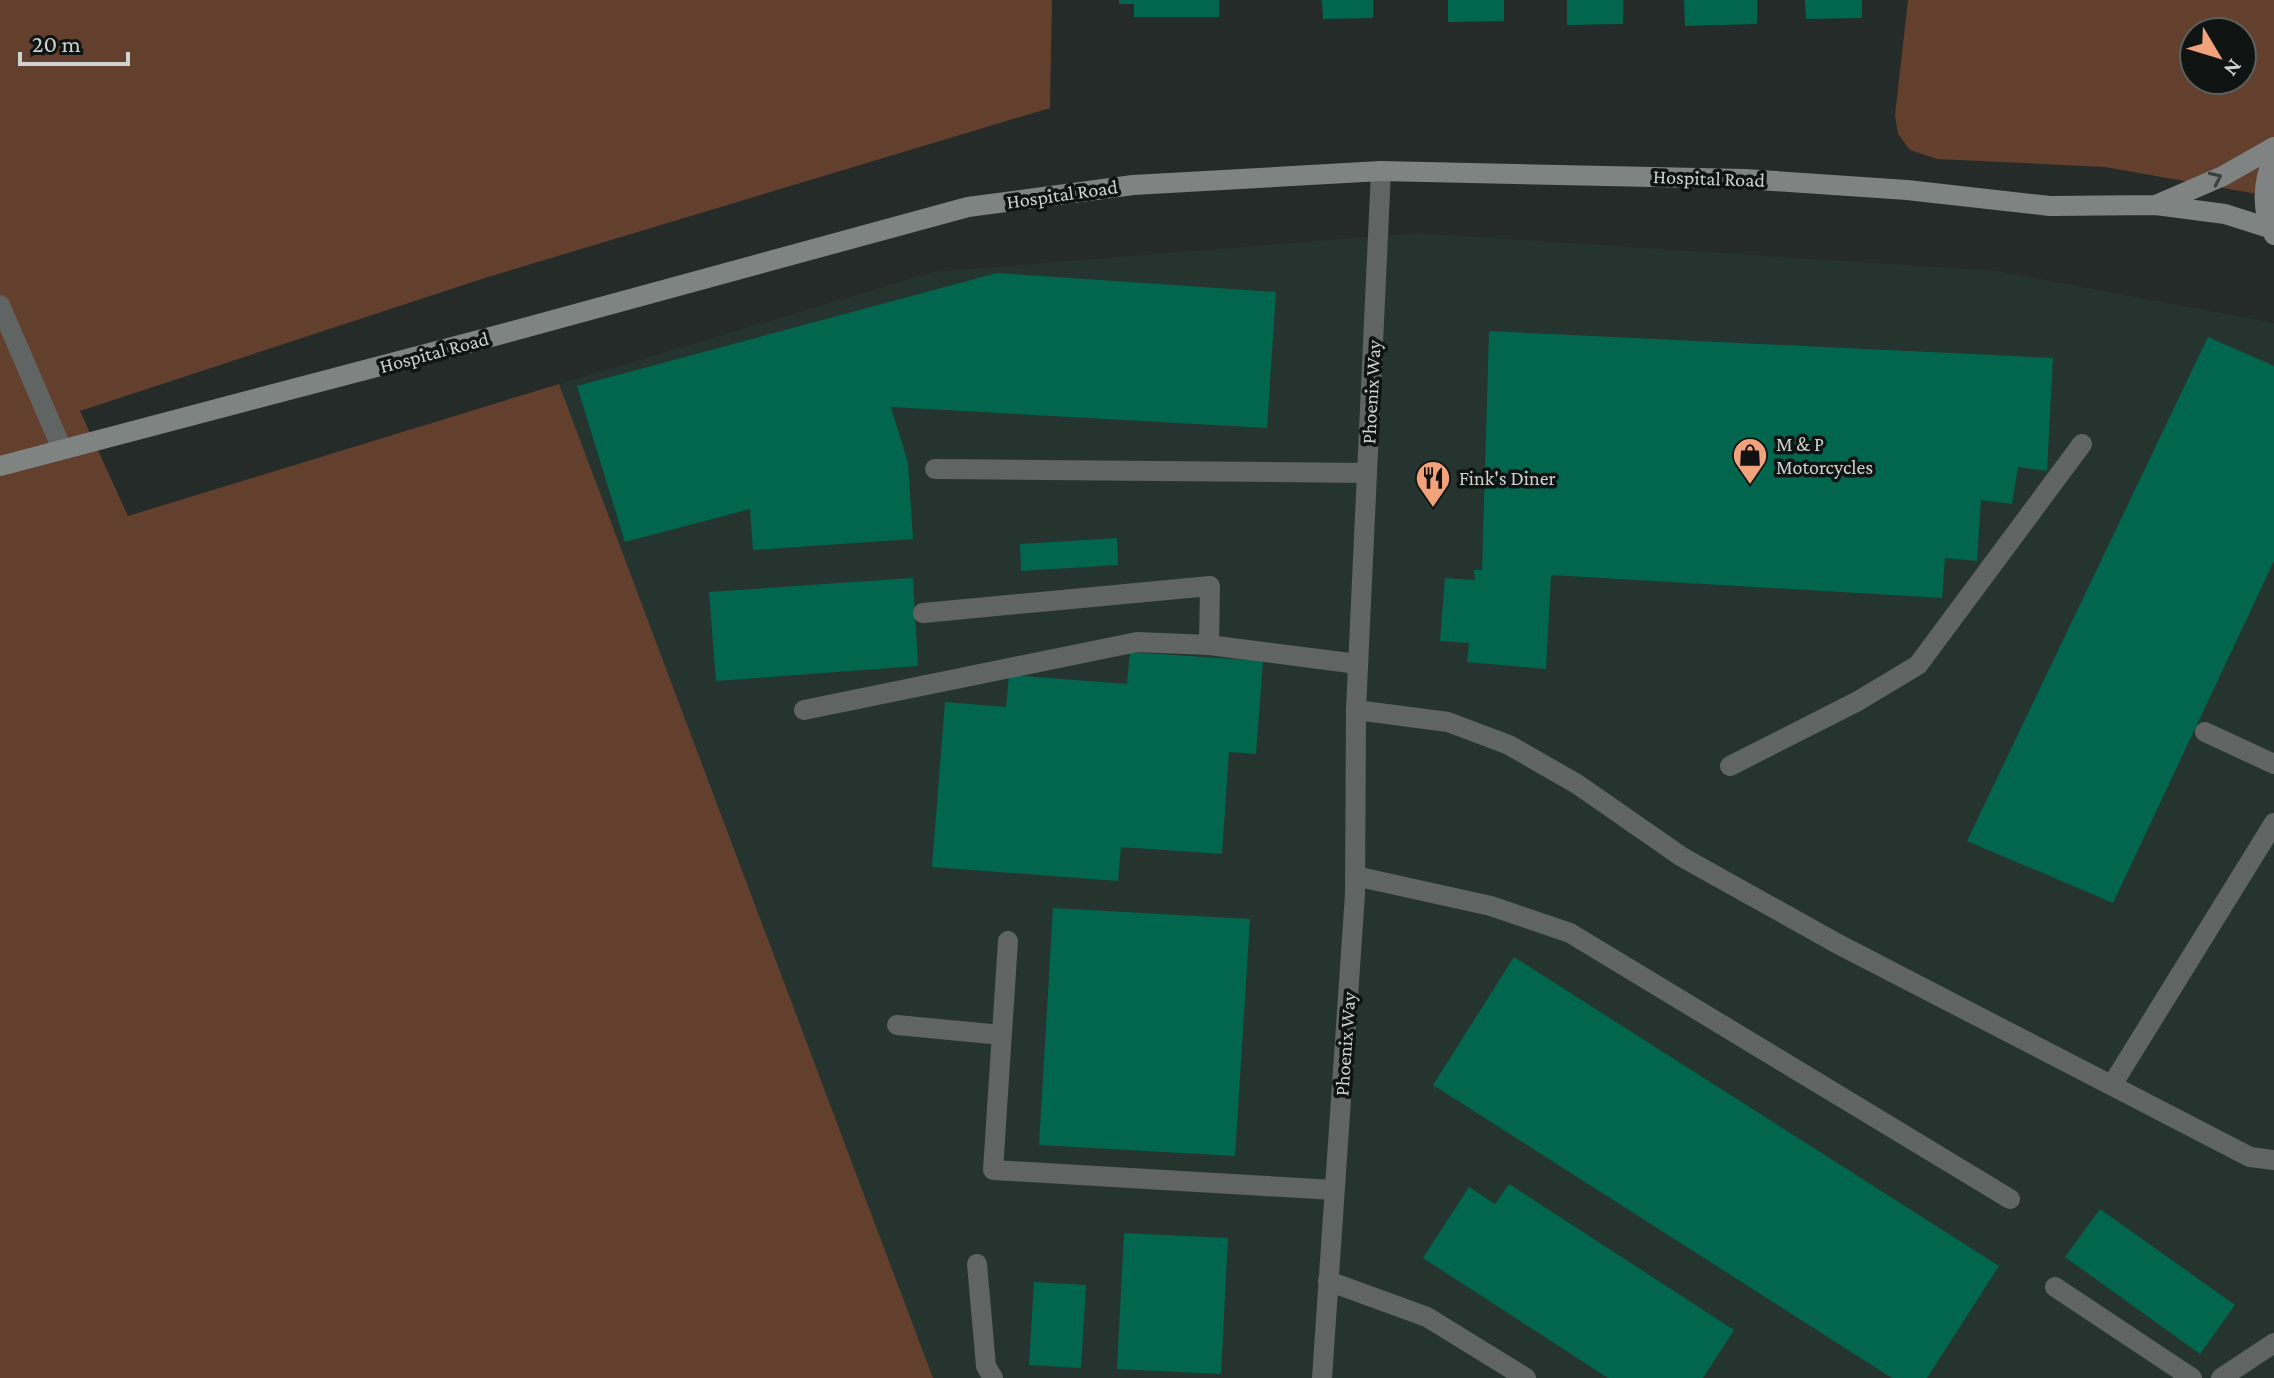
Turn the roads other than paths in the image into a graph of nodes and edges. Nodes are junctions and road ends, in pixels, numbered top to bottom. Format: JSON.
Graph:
{"nodes":[{"id":1,"x":2274,"y":147,"type":"edge"},
{"id":2,"x":2274,"y":158,"type":"edge"},
{"id":3,"x":1381,"y":171,"type":"junction"},
{"id":4,"x":2156,"y":205,"type":"junction"},
{"id":5,"x":2272,"y":232,"type":"edge"},
{"id":6,"x":0,"y":305,"type":"edge"},
{"id":7,"x":2082,"y":444,"type":"dead end"},
{"id":8,"x":62,"y":449,"type":"junction"},
{"id":9,"x":0,"y":466,"type":"edge"},
{"id":10,"x":935,"y":469,"type":"dead end"},
{"id":11,"x":1367,"y":473,"type":"junction"},
{"id":12,"x":923,"y":613,"type":"dead end"},
{"id":13,"x":1209,"y":645,"type":"junction"},
{"id":14,"x":1358,"y":664,"type":"junction"},
{"id":15,"x":804,"y":710,"type":"dead end"},
{"id":16,"x":1356,"y":710,"type":"junction"},
{"id":17,"x":2205,"y":732,"type":"dead end"},
{"id":18,"x":2274,"y":764,"type":"edge"},
{"id":19,"x":1730,"y":766,"type":"dead end"},
{"id":20,"x":2274,"y":823,"type":"edge"},
{"id":21,"x":1355,"y":876,"type":"junction"},
{"id":22,"x":1008,"y":941,"type":"dead end"},
{"id":23,"x":897,"y":1025,"type":"dead end"},
{"id":24,"x":1002,"y":1035,"type":"junction"},
{"id":25,"x":2112,"y":1085,"type":"junction"},
{"id":26,"x":2274,"y":1160,"type":"edge"},
{"id":27,"x":1334,"y":1190,"type":"junction"},
{"id":28,"x":2010,"y":1199,"type":"dead end"},
{"id":29,"x":977,"y":1264,"type":"dead end"},
{"id":30,"x":1328,"y":1281,"type":"junction"},
{"id":31,"x":2055,"y":1287,"type":"dead end"},
{"id":32,"x":2274,"y":1343,"type":"edge"},
{"id":33,"x":993,"y":1378,"type":"edge"},
{"id":34,"x":1322,"y":1378,"type":"edge"},
{"id":35,"x":1526,"y":1378,"type":"edge"},
{"id":36,"x":2192,"y":1378,"type":"edge"},
{"id":37,"x":2221,"y":1378,"type":"edge"}],
"edges":[{"from":4,"to":1,"type":"street","name":"Hospital Road","one_way":true},
{"from":2,"to":5,"type":"street"},
{"from":3,"to":4,"type":"street","name":"Hospital Road"},
{"from":3,"to":8,"type":"street","name":"Hospital Road"},
{"from":3,"to":11,"type":"street","name":"Phoenix Way"},
{"from":4,"to":5,"type":"street","name":"Hospital Road"},
{"from":6,"to":8,"type":"street"},
{"from":7,"to":19,"type":"street"},
{"from":8,"to":9,"type":"street","name":"Hospital Road"},
{"from":10,"to":11,"type":"street"},
{"from":11,"to":14,"type":"street","name":"Phoenix Way"},
{"from":12,"to":13,"type":"street"},
{"from":13,"to":14,"type":"street"},
{"from":13,"to":15,"type":"street"},
{"from":14,"to":16,"type":"street","name":"Phoenix Way"},
{"from":16,"to":21,"type":"street","name":"Phoenix Way"},
{"from":16,"to":25,"type":"street"},
{"from":17,"to":18,"type":"street"},
{"from":20,"to":25,"type":"street"},
{"from":21,"to":27,"type":"street","name":"Phoenix Way"},
{"from":21,"to":28,"type":"street"},
{"from":22,"to":24,"type":"street"},
{"from":23,"to":24,"type":"street"},
{"from":24,"to":27,"type":"street"},
{"from":25,"to":26,"type":"street"},
{"from":27,"to":30,"type":"street","name":"Phoenix Way"},
{"from":29,"to":33,"type":"street"},
{"from":30,"to":34,"type":"street","name":"Phoenix Way"},
{"from":30,"to":35,"type":"street"},
{"from":31,"to":36,"type":"street"},
{"from":32,"to":37,"type":"street"}]}
